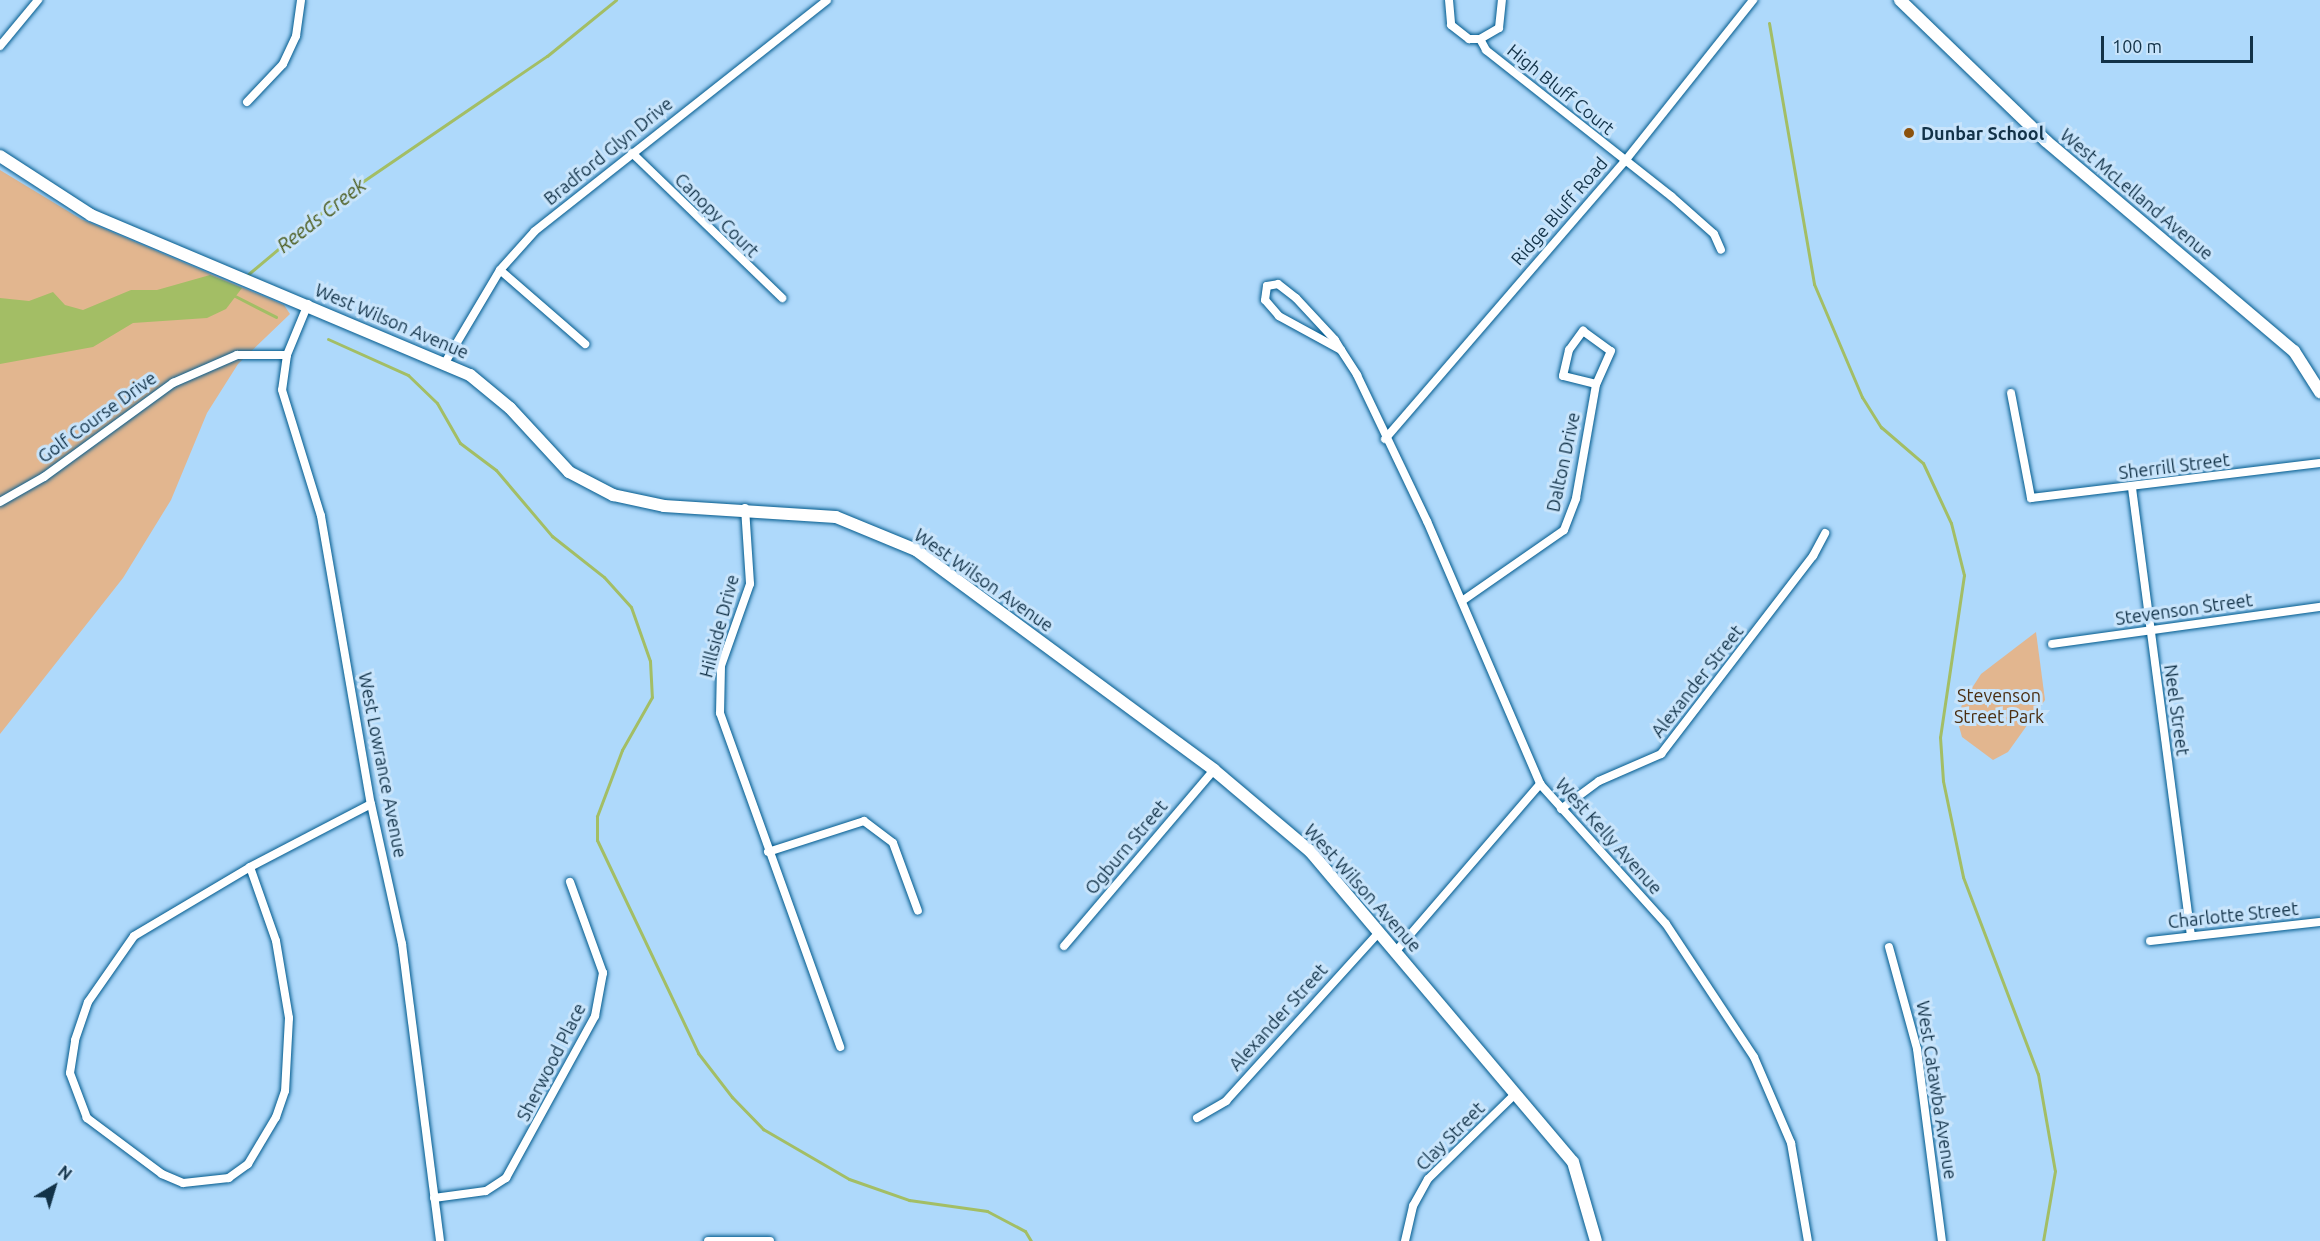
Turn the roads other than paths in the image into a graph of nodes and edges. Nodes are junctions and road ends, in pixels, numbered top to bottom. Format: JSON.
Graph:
{"nodes":[{"id":1,"x":38,"y":0,"type":"edge"},
{"id":2,"x":302,"y":0,"type":"edge"},
{"id":3,"x":827,"y":0,"type":"edge"},
{"id":4,"x":1449,"y":0,"type":"edge"},
{"id":5,"x":1502,"y":0,"type":"edge"},
{"id":6,"x":1753,"y":0,"type":"edge"},
{"id":7,"x":1900,"y":0,"type":"edge"},
{"id":8,"x":1480,"y":39,"type":"junction"},
{"id":9,"x":0,"y":46,"type":"edge"},
{"id":10,"x":247,"y":102,"type":"dead end"},
{"id":11,"x":632,"y":153,"type":"junction"},
{"id":12,"x":0,"y":156,"type":"edge"},
{"id":13,"x":1625,"y":161,"type":"junction"},
{"id":14,"x":1721,"y":250,"type":"dead end"},
{"id":15,"x":500,"y":270,"type":"junction"},
{"id":16,"x":782,"y":298,"type":"dead end"},
{"id":17,"x":308,"y":304,"type":"junction"},
{"id":18,"x":585,"y":344,"type":"dead end"},
{"id":19,"x":1341,"y":350,"type":"junction"},
{"id":20,"x":287,"y":355,"type":"junction"},
{"id":21,"x":446,"y":361,"type":"junction"},
{"id":22,"x":1596,"y":384,"type":"junction"},
{"id":23,"x":2320,"y":392,"type":"edge"},
{"id":24,"x":2011,"y":393,"type":"dead end"},
{"id":25,"x":1385,"y":439,"type":"junction"},
{"id":26,"x":2320,"y":463,"type":"edge"},
{"id":27,"x":2132,"y":488,"type":"junction"},
{"id":28,"x":0,"y":502,"type":"edge"},
{"id":29,"x":746,"y":508,"type":"junction"},
{"id":30,"x":1825,"y":533,"type":"dead end"},
{"id":31,"x":1462,"y":601,"type":"junction"},
{"id":32,"x":2320,"y":607,"type":"edge"},
{"id":33,"x":2150,"y":630,"type":"junction"},
{"id":34,"x":2052,"y":644,"type":"dead end"},
{"id":35,"x":1214,"y":770,"type":"junction"},
{"id":36,"x":1540,"y":784,"type":"junction"},
{"id":37,"x":371,"y":804,"type":"junction"},
{"id":38,"x":1561,"y":809,"type":"junction"},
{"id":39,"x":768,"y":852,"type":"junction"},
{"id":40,"x":250,"y":867,"type":"junction"},
{"id":41,"x":570,"y":882,"type":"dead end"},
{"id":42,"x":918,"y":911,"type":"dead end"},
{"id":43,"x":2320,"y":922,"type":"edge"},
{"id":44,"x":1380,"y":931,"type":"junction"},
{"id":45,"x":2191,"y":936,"type":"junction"},
{"id":46,"x":2150,"y":941,"type":"dead end"},
{"id":47,"x":1064,"y":946,"type":"dead end"},
{"id":48,"x":1889,"y":947,"type":"dead end"},
{"id":49,"x":1396,"y":951,"type":"junction"},
{"id":50,"x":840,"y":1047,"type":"dead end"},
{"id":51,"x":1516,"y":1093,"type":"junction"},
{"id":52,"x":1197,"y":1118,"type":"dead end"},
{"id":53,"x":434,"y":1198,"type":"junction"},
{"id":54,"x":440,"y":1241,"type":"edge"},
{"id":55,"x":708,"y":1241,"type":"edge"},
{"id":56,"x":770,"y":1241,"type":"edge"},
{"id":57,"x":1405,"y":1241,"type":"edge"},
{"id":58,"x":1596,"y":1241,"type":"edge"},
{"id":59,"x":1808,"y":1241,"type":"edge"},
{"id":60,"x":1942,"y":1241,"type":"edge"}],
"edges":[{"from":1,"to":9,"type":"street"},
{"from":2,"to":10,"type":"street"},
{"from":3,"to":11,"type":"street","name":"Bradford Glyn Drive"},
{"from":4,"to":8,"type":"street","name":"High Bluff Court"},
{"from":5,"to":8,"type":"street","name":"High Bluff Court"},
{"from":6,"to":13,"type":"street","name":"Ridge Bluff Road"},
{"from":7,"to":23,"type":"street","name":"West McLelland Avenue"},
{"from":8,"to":13,"type":"street","name":"High Bluff Court"},
{"from":11,"to":15,"type":"street","name":"Bradford Glyn Drive"},
{"from":11,"to":16,"type":"street","name":"Canopy Court"},
{"from":12,"to":17,"type":"street","name":"West Wilson Avenue"},
{"from":13,"to":14,"type":"street","name":"High Bluff Court"},
{"from":13,"to":25,"type":"street","name":"Ridge Bluff Road"},
{"from":15,"to":18,"type":"street"},
{"from":15,"to":21,"type":"street","name":"Bradford Glyn Drive"},
{"from":17,"to":20,"type":"street","name":"West Lowrance Avenue"},
{"from":17,"to":21,"type":"street","name":"West Wilson Avenue"},
{"from":19,"to":19,"type":"street","name":"West Kelly Avenue"},
{"from":19,"to":25,"type":"street","name":"West Kelly Avenue"},
{"from":20,"to":28,"type":"street","name":"Golf Course Drive"},
{"from":20,"to":37,"type":"street","name":"West Lowrance Avenue"},
{"from":21,"to":29,"type":"street","name":"West Wilson Avenue"},
{"from":22,"to":22,"type":"street","name":"Dalton Drive"},
{"from":22,"to":31,"type":"street","name":"Dalton Drive"},
{"from":24,"to":27,"type":"street","name":"Sherrill Street"},
{"from":25,"to":31,"type":"street","name":"West Kelly Avenue"},
{"from":26,"to":27,"type":"street","name":"Sherrill Street"},
{"from":27,"to":33,"type":"street","name":"Neel Street"},
{"from":29,"to":35,"type":"street","name":"West Wilson Avenue"},
{"from":29,"to":39,"type":"street","name":"Hillside Drive"},
{"from":30,"to":38,"type":"street","name":"Alexander Street"},
{"from":31,"to":36,"type":"street","name":"West Kelly Avenue"},
{"from":32,"to":33,"type":"street","name":"Stevenson Street"},
{"from":33,"to":34,"type":"street","name":"Stevenson Street"},
{"from":33,"to":45,"type":"street","name":"Neel Street"},
{"from":35,"to":44,"type":"street","name":"West Wilson Avenue"},
{"from":35,"to":47,"type":"street","name":"Ogburn Street"},
{"from":36,"to":38,"type":"street","name":"West Kelly Avenue"},
{"from":36,"to":49,"type":"street"},
{"from":37,"to":40,"type":"street"},
{"from":37,"to":53,"type":"street","name":"West Lowrance Avenue"},
{"from":38,"to":59,"type":"street","name":"West Kelly Avenue"},
{"from":39,"to":42,"type":"street"},
{"from":39,"to":50,"type":"street","name":"Hillside Drive"},
{"from":40,"to":40,"type":"street"},
{"from":41,"to":53,"type":"street","name":"Sherwood Place"},
{"from":43,"to":45,"type":"street","name":"Charlotte Street"},
{"from":44,"to":49,"type":"street","name":"West Wilson Avenue"},
{"from":44,"to":52,"type":"street","name":"Alexander Street"},
{"from":45,"to":46,"type":"street","name":"Charlotte Street"},
{"from":48,"to":60,"type":"street","name":"West Catawba Avenue"},
{"from":49,"to":51,"type":"street","name":"West Wilson Avenue"},
{"from":51,"to":57,"type":"street","name":"Clay Street"},
{"from":51,"to":58,"type":"street","name":"West Wilson Avenue"},
{"from":53,"to":54,"type":"street","name":"West Lowrance Avenue"},
{"from":55,"to":56,"type":"street"}]}
